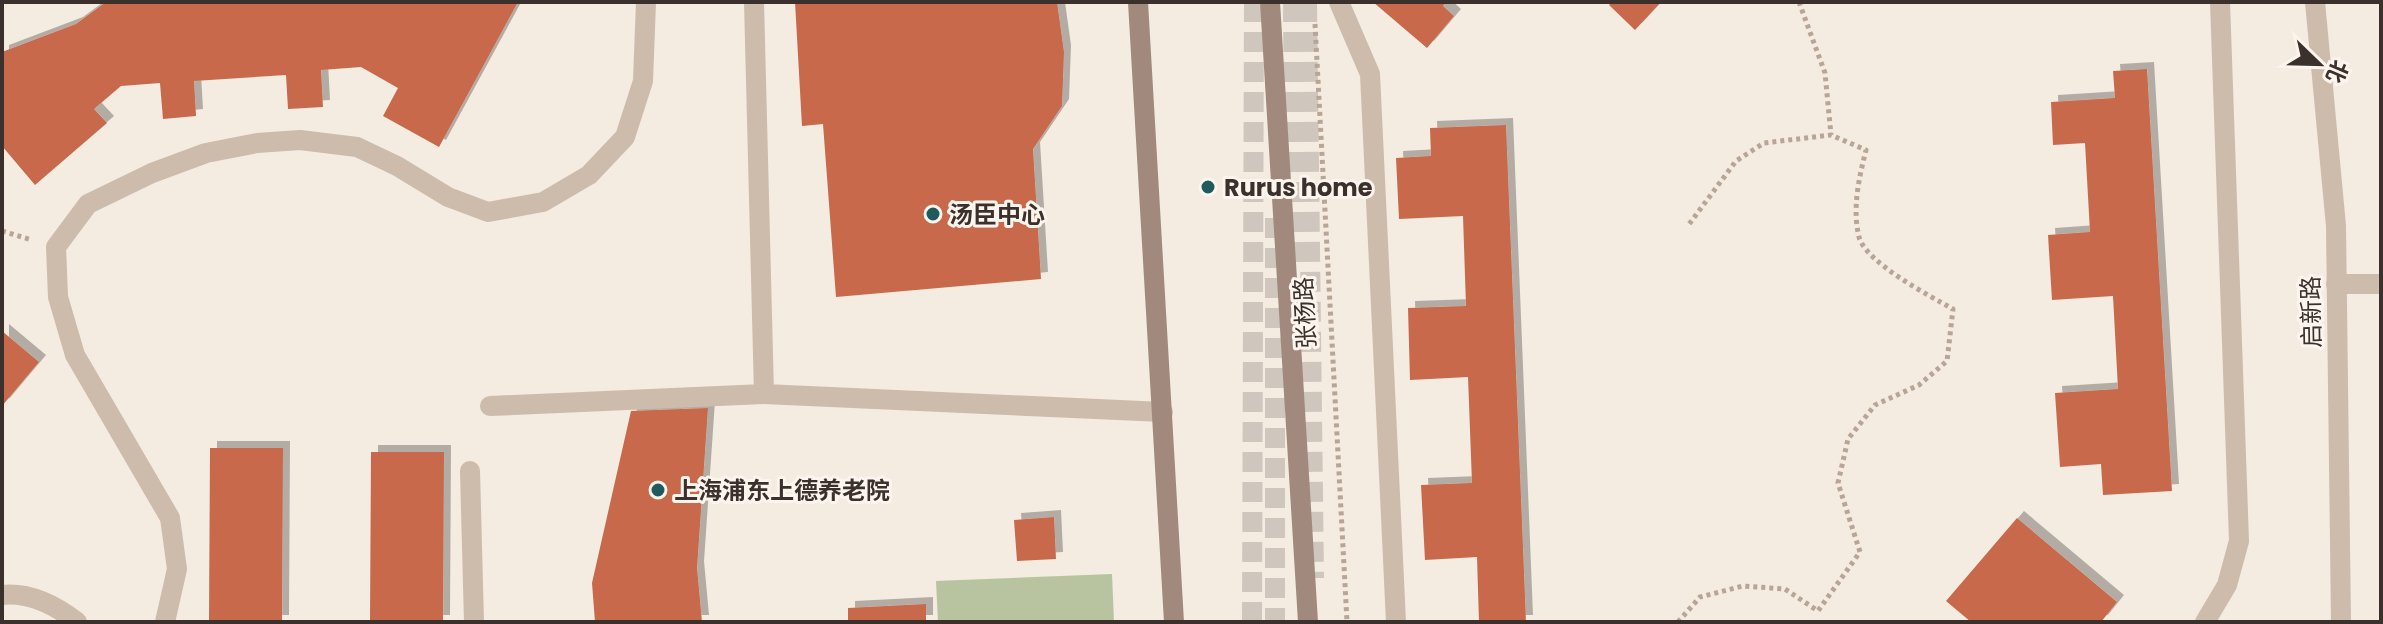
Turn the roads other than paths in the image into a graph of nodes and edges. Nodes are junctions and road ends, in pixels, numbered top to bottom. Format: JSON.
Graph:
{"nodes":[{"id":1,"x":646,"y":2,"type":"edge"},
{"id":2,"x":754,"y":2,"type":"edge"},
{"id":3,"x":1138,"y":2,"type":"edge"},
{"id":4,"x":1270,"y":2,"type":"edge"},
{"id":5,"x":1339,"y":2,"type":"edge"},
{"id":6,"x":2220,"y":2,"type":"edge"},
{"id":7,"x":2315,"y":2,"type":"edge"},
{"id":8,"x":2336,"y":284,"type":"junction"},
{"id":9,"x":2381,"y":284,"type":"edge"},
{"id":10,"x":764,"y":394,"type":"junction"},
{"id":11,"x":490,"y":406,"type":"dead end"},
{"id":12,"x":1163,"y":412,"type":"junction"},
{"id":13,"x":470,"y":471,"type":"dead end"},
{"id":14,"x":2,"y":595,"type":"edge"},
{"id":15,"x":77,"y":622,"type":"edge"},
{"id":16,"x":165,"y":622,"type":"edge"},
{"id":17,"x":474,"y":622,"type":"edge"},
{"id":18,"x":1174,"y":622,"type":"edge"},
{"id":19,"x":1308,"y":622,"type":"edge"},
{"id":20,"x":1396,"y":622,"type":"edge"},
{"id":21,"x":2205,"y":622,"type":"edge"},
{"id":22,"x":2341,"y":622,"type":"edge"}],
"edges":[{"from":1,"to":16,"type":"street"},
{"from":2,"to":10,"type":"street"},
{"from":3,"to":12,"type":"main road"},
{"from":4,"to":19,"type":"main road","name":"张杨路"},
{"from":5,"to":20,"type":"street"},
{"from":6,"to":21,"type":"street"},
{"from":7,"to":8,"type":"street","name":"启新路"},
{"from":8,"to":9,"type":"street"},
{"from":8,"to":22,"type":"street","name":"启新路"},
{"from":10,"to":11,"type":"street"},
{"from":10,"to":12,"type":"street"},
{"from":12,"to":18,"type":"main road"},
{"from":13,"to":17,"type":"street"},
{"from":14,"to":15,"type":"street"}]}
